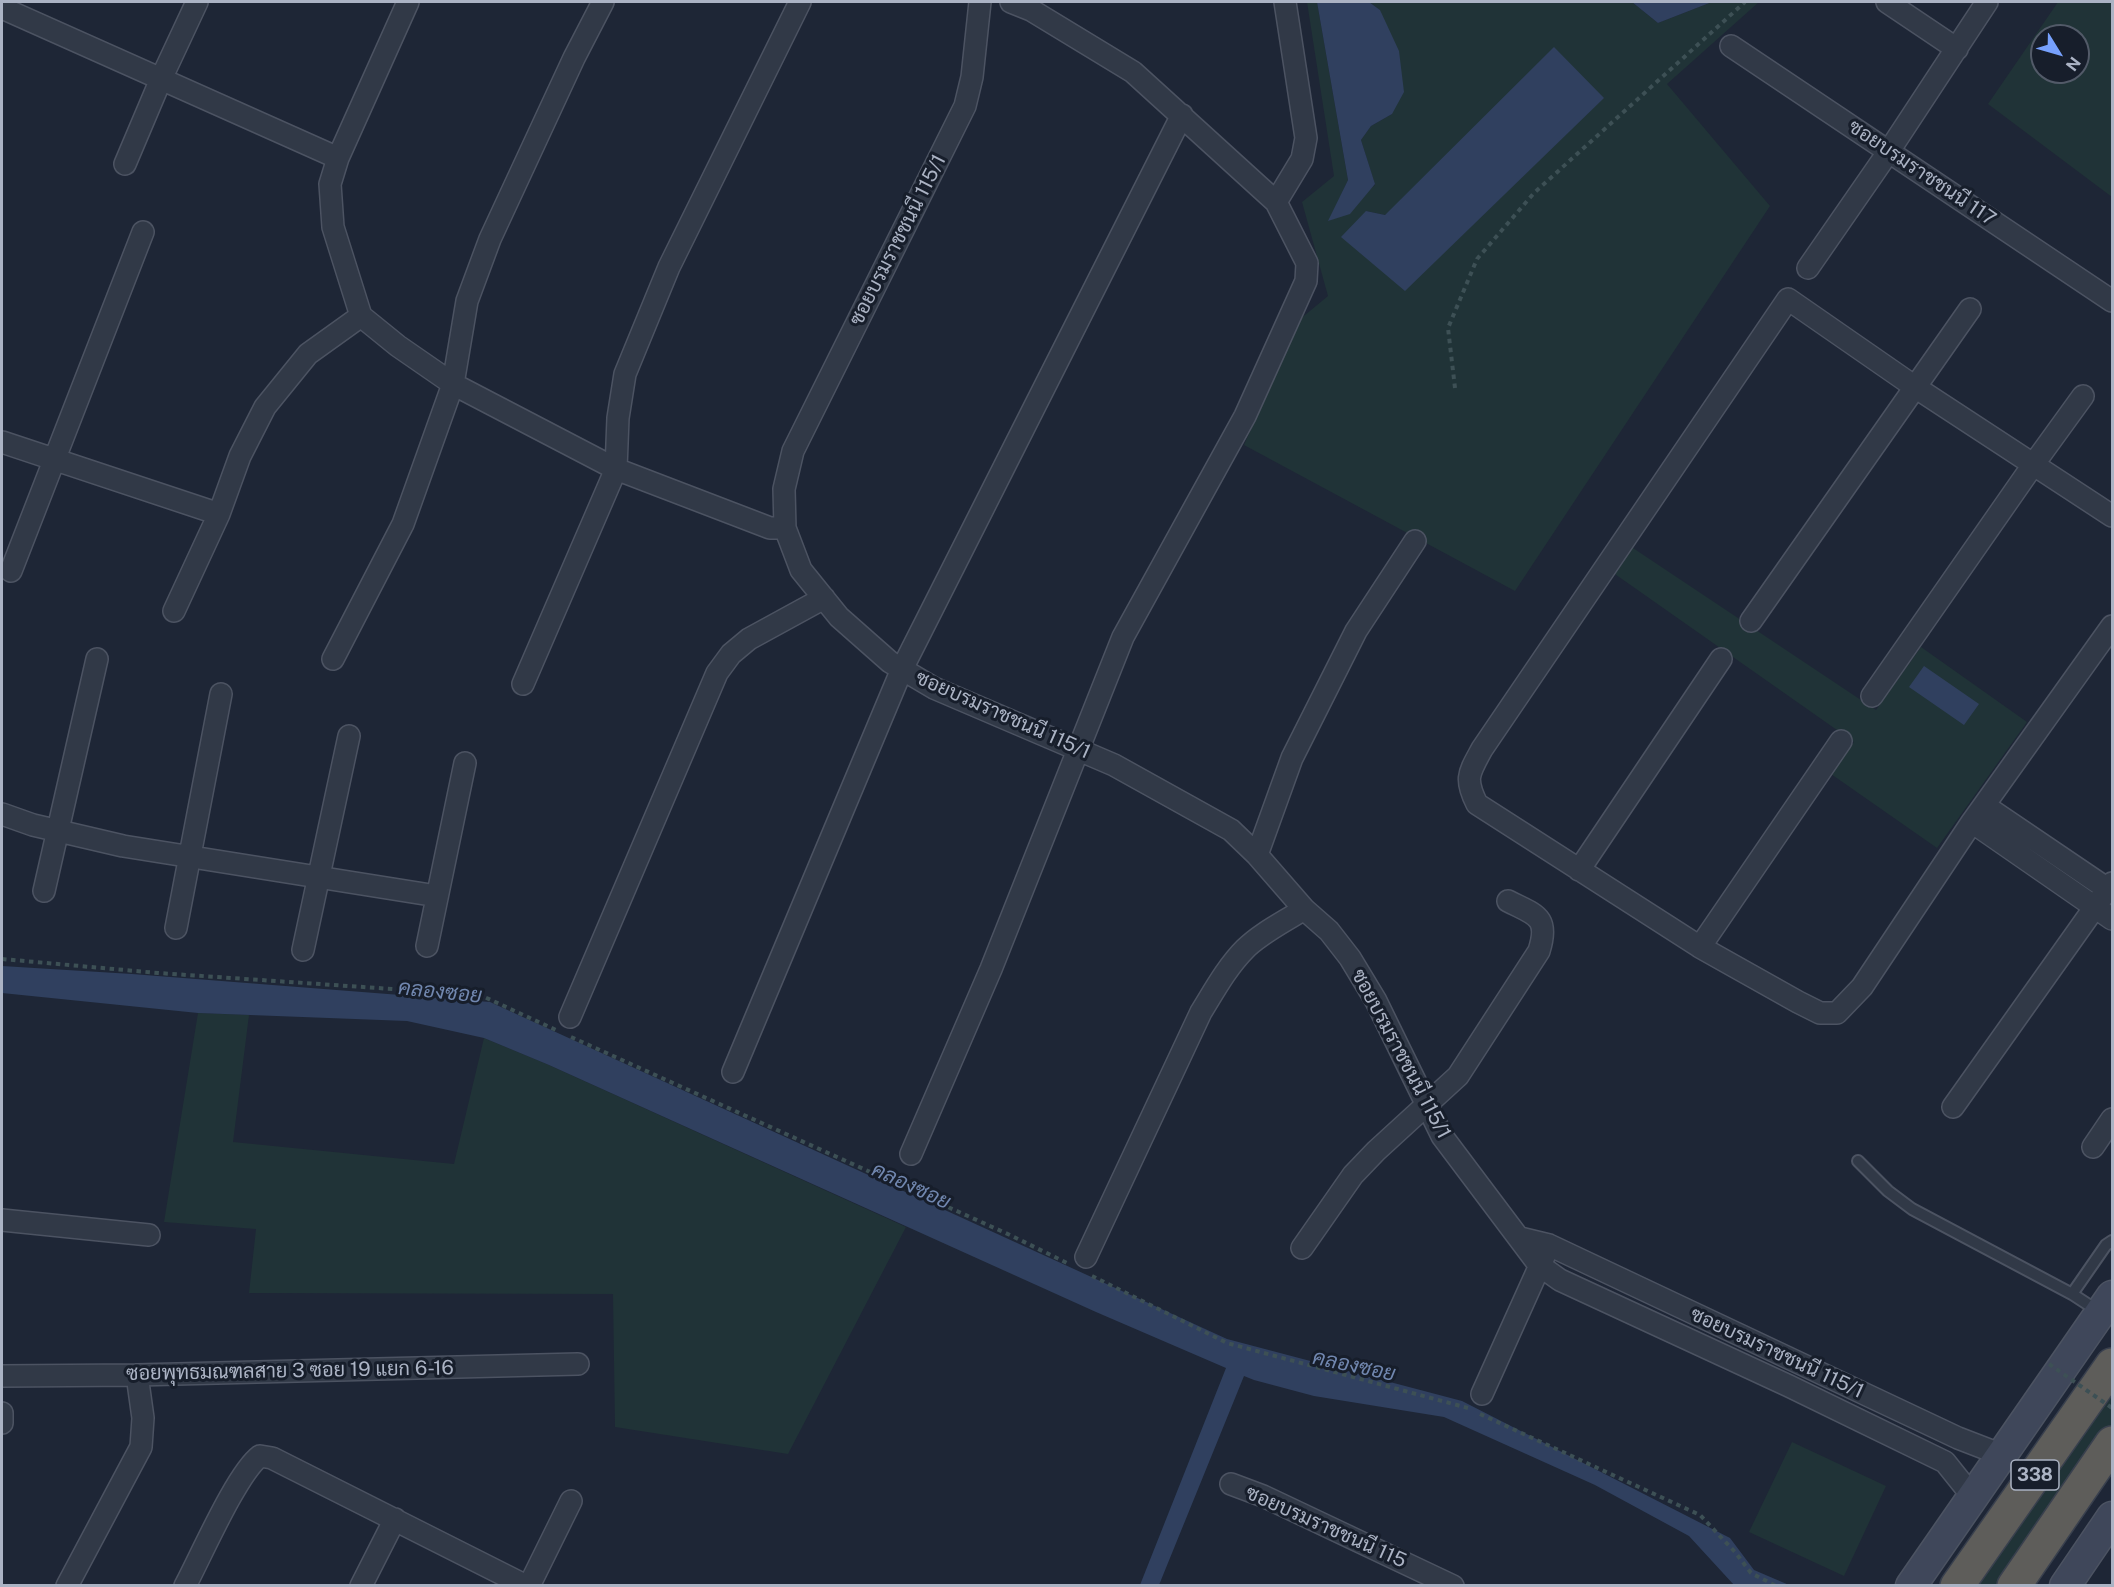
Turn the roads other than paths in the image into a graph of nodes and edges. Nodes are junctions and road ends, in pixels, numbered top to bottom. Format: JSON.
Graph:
{"nodes":[{"id":1,"x":198,"y":2,"type":"edge"},
{"id":2,"x":408,"y":2,"type":"edge"},
{"id":3,"x":603,"y":2,"type":"edge"},
{"id":4,"x":800,"y":2,"type":"edge"},
{"id":5,"x":980,"y":2,"type":"edge"},
{"id":6,"x":1011,"y":2,"type":"edge"},
{"id":7,"x":1285,"y":2,"type":"edge"},
{"id":8,"x":1887,"y":2,"type":"edge"},
{"id":9,"x":1987,"y":2,"type":"edge"},
{"id":10,"x":5,"y":11,"type":"edge"},
{"id":11,"x":1731,"y":46,"type":"dead end"},
{"id":12,"x":1957,"y":49,"type":"junction"},
{"id":13,"x":161,"y":79,"type":"junction"},
{"id":14,"x":1182,"y":115,"type":"junction"},
{"id":15,"x":1889,"y":151,"type":"junction"},
{"id":16,"x":338,"y":158,"type":"junction"},
{"id":17,"x":125,"y":164,"type":"dead end"},
{"id":18,"x":1276,"y":202,"type":"junction"},
{"id":19,"x":143,"y":232,"type":"dead end"},
{"id":20,"x":1808,"y":268,"type":"dead end"},
{"id":21,"x":2112,"y":301,"type":"edge"},
{"id":22,"x":1970,"y":309,"type":"dead end"},
{"id":23,"x":361,"y":316,"type":"junction"},
{"id":24,"x":453,"y":384,"type":"junction"},
{"id":25,"x":1915,"y":387,"type":"junction"},
{"id":26,"x":2084,"y":396,"type":"dead end"},
{"id":27,"x":2,"y":442,"type":"edge"},
{"id":28,"x":54,"y":460,"type":"junction"},
{"id":29,"x":2033,"y":465,"type":"junction"},
{"id":30,"x":616,"y":469,"type":"junction"},
{"id":31,"x":219,"y":514,"type":"junction"},
{"id":32,"x":2112,"y":516,"type":"edge"},
{"id":33,"x":785,"y":528,"type":"junction"},
{"id":34,"x":1415,"y":541,"type":"dead end"},
{"id":35,"x":11,"y":571,"type":"dead end"},
{"id":36,"x":824,"y":598,"type":"junction"},
{"id":37,"x":174,"y":611,"type":"dead end"},
{"id":38,"x":1751,"y":621,"type":"dead end"},
{"id":39,"x":2112,"y":626,"type":"edge"},
{"id":40,"x":97,"y":659,"type":"dead end"},
{"id":41,"x":333,"y":659,"type":"dead end"},
{"id":42,"x":1721,"y":659,"type":"dead end"},
{"id":43,"x":902,"y":669,"type":"junction"},
{"id":44,"x":524,"y":684,"type":"dead end"},
{"id":45,"x":221,"y":694,"type":"dead end"},
{"id":46,"x":1872,"y":696,"type":"dead end"},
{"id":47,"x":349,"y":736,"type":"dead end"},
{"id":48,"x":1841,"y":741,"type":"dead end"},
{"id":49,"x":1079,"y":749,"type":"junction"},
{"id":50,"x":465,"y":763,"type":"dead end"},
{"id":51,"x":2,"y":813,"type":"edge"},
{"id":52,"x":1979,"y":814,"type":"junction"},
{"id":53,"x":57,"y":831,"type":"junction"},
{"id":54,"x":1257,"y":855,"type":"junction"},
{"id":55,"x":189,"y":857,"type":"junction"},
{"id":56,"x":1579,"y":870,"type":"junction"},
{"id":57,"x":318,"y":878,"type":"junction"},
{"id":58,"x":2111,"y":888,"type":"edge"},
{"id":59,"x":44,"y":891,"type":"dead end"},
{"id":60,"x":437,"y":896,"type":"junction"},
{"id":61,"x":1508,"y":901,"type":"dead end"},
{"id":62,"x":1304,"y":909,"type":"junction"},
{"id":63,"x":2104,"y":913,"type":"edge"},
{"id":64,"x":176,"y":928,"type":"dead end"},
{"id":65,"x":427,"y":946,"type":"dead end"},
{"id":66,"x":1700,"y":947,"type":"junction"},
{"id":67,"x":303,"y":950,"type":"dead end"},
{"id":68,"x":570,"y":1017,"type":"dead end"},
{"id":69,"x":733,"y":1072,"type":"dead end"},
{"id":70,"x":1426,"y":1106,"type":"junction"},
{"id":71,"x":1953,"y":1107,"type":"dead end"},
{"id":72,"x":2112,"y":1119,"type":"edge"},
{"id":73,"x":2093,"y":1146,"type":"dead end"},
{"id":74,"x":911,"y":1154,"type":"dead end"},
{"id":75,"x":1858,"y":1161,"type":"dead end"},
{"id":76,"x":2,"y":1220,"type":"edge"},
{"id":77,"x":149,"y":1234,"type":"dead end"},
{"id":78,"x":1520,"y":1238,"type":"junction"},
{"id":79,"x":2112,"y":1242,"type":"edge"},
{"id":80,"x":1550,"y":1245,"type":"junction"},
{"id":81,"x":1302,"y":1248,"type":"dead end"},
{"id":82,"x":1080,"y":1265,"type":"road end"},
{"id":83,"x":1539,"y":1265,"type":"junction"},
{"id":84,"x":1651,"y":1293,"type":"junction"},
{"id":85,"x":2072,"y":1294,"type":"junction"},
{"id":86,"x":2107,"y":1305,"type":"edge"},
{"id":87,"x":1640,"y":1317,"type":"junction"},
{"id":88,"x":1778,"y":1353,"type":"junction"},
{"id":89,"x":578,"y":1364,"type":"dead end"},
{"id":90,"x":2112,"y":1365,"type":"edge"},
{"id":91,"x":137,"y":1375,"type":"junction"},
{"id":92,"x":2,"y":1376,"type":"edge"},
{"id":93,"x":1768,"y":1376,"type":"junction"},
{"id":94,"x":1482,"y":1394,"type":"dead end"},
{"id":95,"x":2,"y":1413,"type":"edge"},
{"id":96,"x":2,"y":1423,"type":"edge"},
{"id":97,"x":1958,"y":1438,"type":"junction"},
{"id":98,"x":2112,"y":1443,"type":"edge"},
{"id":99,"x":2002,"y":1455,"type":"junction"},
{"id":100,"x":1945,"y":1462,"type":"junction"},
{"id":101,"x":1231,"y":1484,"type":"dead end"},
{"id":102,"x":1973,"y":1497,"type":"junction"},
{"id":103,"x":572,"y":1501,"type":"dead end"},
{"id":104,"x":395,"y":1519,"type":"junction"},
{"id":105,"x":2108,"y":1533,"type":"edge"},
{"id":106,"x":67,"y":1586,"type":"edge"},
{"id":107,"x":185,"y":1586,"type":"edge"},
{"id":108,"x":361,"y":1586,"type":"edge"},
{"id":109,"x":527,"y":1586,"type":"edge"},
{"id":110,"x":1453,"y":1586,"type":"edge"},
{"id":111,"x":1911,"y":1586,"type":"edge"},
{"id":112,"x":1957,"y":1586,"type":"edge"},
{"id":113,"x":2014,"y":1586,"type":"edge"},
{"id":114,"x":2065,"y":1586,"type":"edge"}],
"edges":[{"from":1,"to":13,"type":"street"},
{"from":2,"to":16,"type":"street"},
{"from":3,"to":24,"type":"street"},
{"from":4,"to":30,"type":"street"},
{"from":5,"to":33,"type":"street","name":"ซอยบรมราชชนนี 115/1"},
{"from":6,"to":14,"type":"street"},
{"from":7,"to":18,"type":"street"},
{"from":8,"to":12,"type":"street"},
{"from":9,"to":12,"type":"street"},
{"from":10,"to":13,"type":"street"},
{"from":11,"to":15,"type":"street","name":"ซอยบรมราชชนนี 117"},
{"from":12,"to":15,"type":"street"},
{"from":13,"to":16,"type":"street"},
{"from":13,"to":17,"type":"street"},
{"from":14,"to":18,"type":"street"},
{"from":14,"to":43,"type":"street"},
{"from":15,"to":20,"type":"street"},
{"from":15,"to":21,"type":"street","name":"ซอยบรมราชชนนี 117"},
{"from":16,"to":23,"type":"street"},
{"from":18,"to":49,"type":"street"},
{"from":19,"to":28,"type":"street"},
{"from":22,"to":25,"type":"street"},
{"from":23,"to":24,"type":"street"},
{"from":23,"to":31,"type":"street"},
{"from":24,"to":30,"type":"street"},
{"from":24,"to":41,"type":"street"},
{"from":25,"to":29,"type":"street"},
{"from":25,"to":38,"type":"street"},
{"from":25,"to":56,"type":"street"},
{"from":26,"to":29,"type":"street"},
{"from":27,"to":28,"type":"street"},
{"from":28,"to":31,"type":"street"},
{"from":28,"to":35,"type":"street"},
{"from":29,"to":32,"type":"street"},
{"from":29,"to":46,"type":"street"},
{"from":30,"to":33,"type":"street"},
{"from":30,"to":44,"type":"street"},
{"from":31,"to":37,"type":"street"},
{"from":33,"to":36,"type":"street","name":"ซอยบรมราชชนนี 115/1"},
{"from":34,"to":54,"type":"street"},
{"from":36,"to":43,"type":"street","name":"ซอยบรมราชชนนี 115/1"},
{"from":36,"to":68,"type":"street"},
{"from":39,"to":52,"type":"street"},
{"from":40,"to":53,"type":"street"},
{"from":42,"to":56,"type":"street"},
{"from":43,"to":49,"type":"street","name":"ซอยบรมราชชนนี 115/1"},
{"from":43,"to":69,"type":"street"},
{"from":45,"to":55,"type":"street"},
{"from":47,"to":57,"type":"street"},
{"from":48,"to":66,"type":"street"},
{"from":49,"to":54,"type":"street","name":"ซอยบรมราชชนนี 115/1"},
{"from":49,"to":74,"type":"street"},
{"from":50,"to":60,"type":"street"},
{"from":51,"to":53,"type":"street"},
{"from":52,"to":58,"type":"street"},
{"from":52,"to":63,"type":"street"},
{"from":52,"to":66,"type":"street"},
{"from":53,"to":55,"type":"street"},
{"from":53,"to":59,"type":"street"},
{"from":54,"to":62,"type":"street","name":"ซอยบรมราชชนนี 115/1"},
{"from":55,"to":57,"type":"street"},
{"from":55,"to":64,"type":"street"},
{"from":56,"to":66,"type":"street"},
{"from":57,"to":60,"type":"street"},
{"from":57,"to":67,"type":"street"},
{"from":58,"to":63,"type":"street"},
{"from":60,"to":65,"type":"street"},
{"from":61,"to":70,"type":"street"},
{"from":62,"to":70,"type":"street","name":"ซอยบรมราชชนนี 115/1"},
{"from":62,"to":82,"type":"street"},
{"from":63,"to":71,"type":"street"},
{"from":70,"to":78,"type":"street","name":"ซอยบรมราชชนนี 115/1"},
{"from":70,"to":81,"type":"street"},
{"from":72,"to":73,"type":"street"},
{"from":75,"to":85,"type":"lane"},
{"from":76,"to":77,"type":"street"},
{"from":78,"to":80,"type":"street","name":"ซอยบรมราชชนนี 115/1"},
{"from":78,"to":83,"type":"street","name":"ซอยบรมราชชนนี 115/1"},
{"from":79,"to":85,"type":"lane"},
{"from":80,"to":83,"type":"street"},
{"from":80,"to":84,"type":"street","name":"ซอยบรมราชชนนี 115/1"},
{"from":83,"to":87,"type":"street","name":"ซอยบรมราชชนนี 115/1"},
{"from":83,"to":94,"type":"street"},
{"from":84,"to":87,"type":"street"},
{"from":84,"to":88,"type":"street","name":"ซอยบรมราชชนนี 115/1"},
{"from":85,"to":86,"type":"lane"},
{"from":86,"to":99,"type":"main road","number":"338"},
{"from":87,"to":93,"type":"street","name":"ซอยบรมราชชนนี 115/1"},
{"from":88,"to":93,"type":"street"},
{"from":88,"to":97,"type":"street","name":"ซอยบรมราชชนนี 115/1"},
{"from":89,"to":91,"type":"street","name":"ซอยพุทธมณฑลสาย 3 ซอย 19 แยก 6-16"},
{"from":90,"to":112,"type":"highway","number":"338"},
{"from":91,"to":92,"type":"street","name":"ซอยพุทธมณฑลสาย 3 ซอย 19 แยก 6-16"},
{"from":91,"to":106,"type":"street"},
{"from":93,"to":100,"type":"street","name":"ซอยบรมราชชนนี 115/1"},
{"from":95,"to":96,"type":"street"},
{"from":97,"to":99,"type":"street","name":"ซอยบรมราชชนนี 115/1"},
{"from":97,"to":100,"type":"street"},
{"from":98,"to":113,"type":"highway","number":"338"},
{"from":99,"to":102,"type":"main road","number":"338"},
{"from":100,"to":102,"type":"street","name":"ซอยบรมราชชนนี 115/1"},
{"from":101,"to":110,"type":"street","name":"ซอยบรมราชชนนี 115"},
{"from":102,"to":111,"type":"main road","number":"338"},
{"from":103,"to":109,"type":"street"},
{"from":104,"to":107,"type":"street"},
{"from":104,"to":108,"type":"street"},
{"from":104,"to":109,"type":"street"},
{"from":105,"to":114,"type":"main road"}]}
